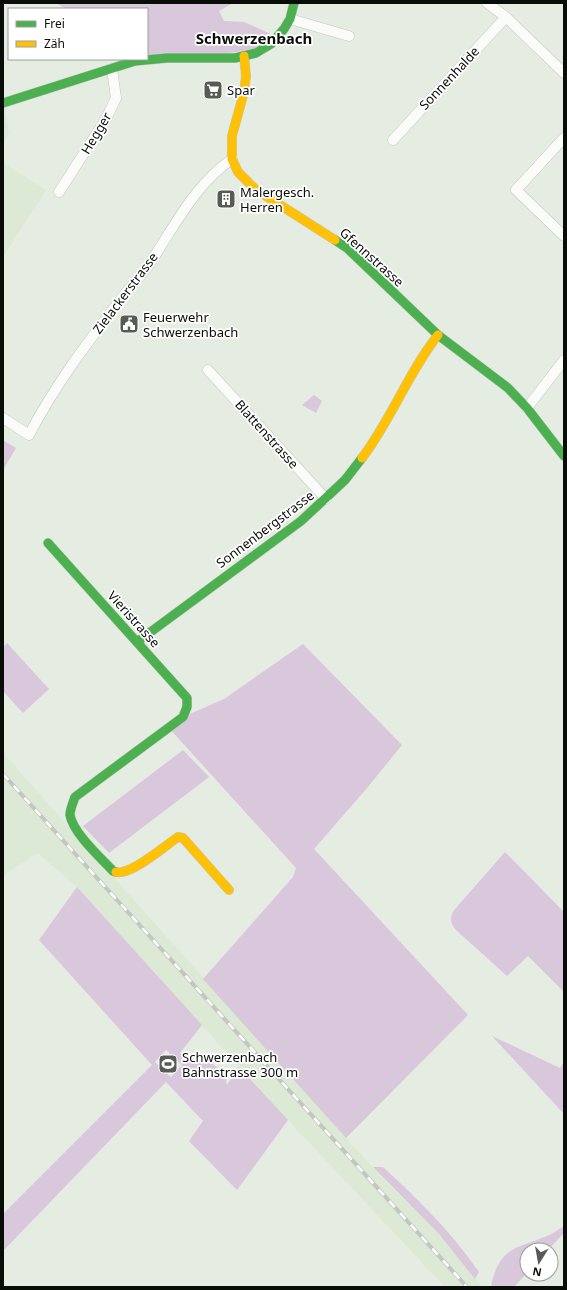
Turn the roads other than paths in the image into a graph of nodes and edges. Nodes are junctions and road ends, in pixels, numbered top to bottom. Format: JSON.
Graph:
{"nodes":[{"id":1,"x":294,"y":3,"type":"edge"},
{"id":2,"x":487,"y":3,"type":"edge"},
{"id":3,"x":506,"y":17,"type":"junction"},
{"id":4,"x":290,"y":19,"type":"junction"},
{"id":5,"x":349,"y":36,"type":"dead end"},
{"id":6,"x":244,"y":56,"type":"junction"},
{"id":7,"x":146,"y":60,"type":"edge"},
{"id":8,"x":148,"y":60,"type":"edge"},
{"id":9,"x":112,"y":68,"type":"junction"},
{"id":10,"x":564,"y":73,"type":"edge"},
{"id":11,"x":3,"y":103,"type":"edge"},
{"id":12,"x":564,"y":138,"type":"edge"},
{"id":13,"x":393,"y":140,"type":"dead end"},
{"id":14,"x":232,"y":159,"type":"junction"},
{"id":15,"x":59,"y":192,"type":"dead end"},
{"id":16,"x":564,"y":236,"type":"edge"},
{"id":17,"x":438,"y":335,"type":"junction"},
{"id":18,"x":564,"y":360,"type":"edge"},
{"id":19,"x":208,"y":370,"type":"dead end"},
{"id":20,"x":527,"y":408,"type":"junction"},
{"id":21,"x":3,"y":418,"type":"edge"},
{"id":22,"x":564,"y":456,"type":"edge"},
{"id":23,"x":326,"y":499,"type":"junction"},
{"id":24,"x":48,"y":543,"type":"dead end"},
{"id":25,"x":137,"y":642,"type":"junction"},
{"id":26,"x":229,"y":890,"type":"dead end"}],
"edges":[{"from":1,"to":4,"type":"street"},
{"from":2,"to":3,"type":"street"},
{"from":3,"to":10,"type":"street"},
{"from":3,"to":13,"type":"street","name":"Sonnenhalde"},
{"from":4,"to":5,"type":"street"},
{"from":4,"to":6,"type":"street"},
{"from":6,"to":8,"type":"street"},
{"from":6,"to":14,"type":"street"},
{"from":7,"to":9,"type":"street"},
{"from":9,"to":11,"type":"street"},
{"from":9,"to":15,"type":"street","name":"Hegger"},
{"from":12,"to":16,"type":"street"},
{"from":14,"to":17,"type":"street","name":"Gfennstrasse"},
{"from":14,"to":21,"type":"street","name":"Zielackerstrasse"},
{"from":17,"to":20,"type":"street","name":"Gfennstrasse"},
{"from":17,"to":23,"type":"street","name":"Sonnenbergstrasse"},
{"from":18,"to":20,"type":"street"},
{"from":19,"to":23,"type":"street","name":"Blattenstrasse"},
{"from":20,"to":22,"type":"street","name":"Gfennstrasse"},
{"from":23,"to":25,"type":"street","name":"Sonnenbergstrasse"},
{"from":24,"to":25,"type":"street","name":"Vieristrasse"},
{"from":25,"to":26,"type":"street","name":"Vieristrasse"}]}
